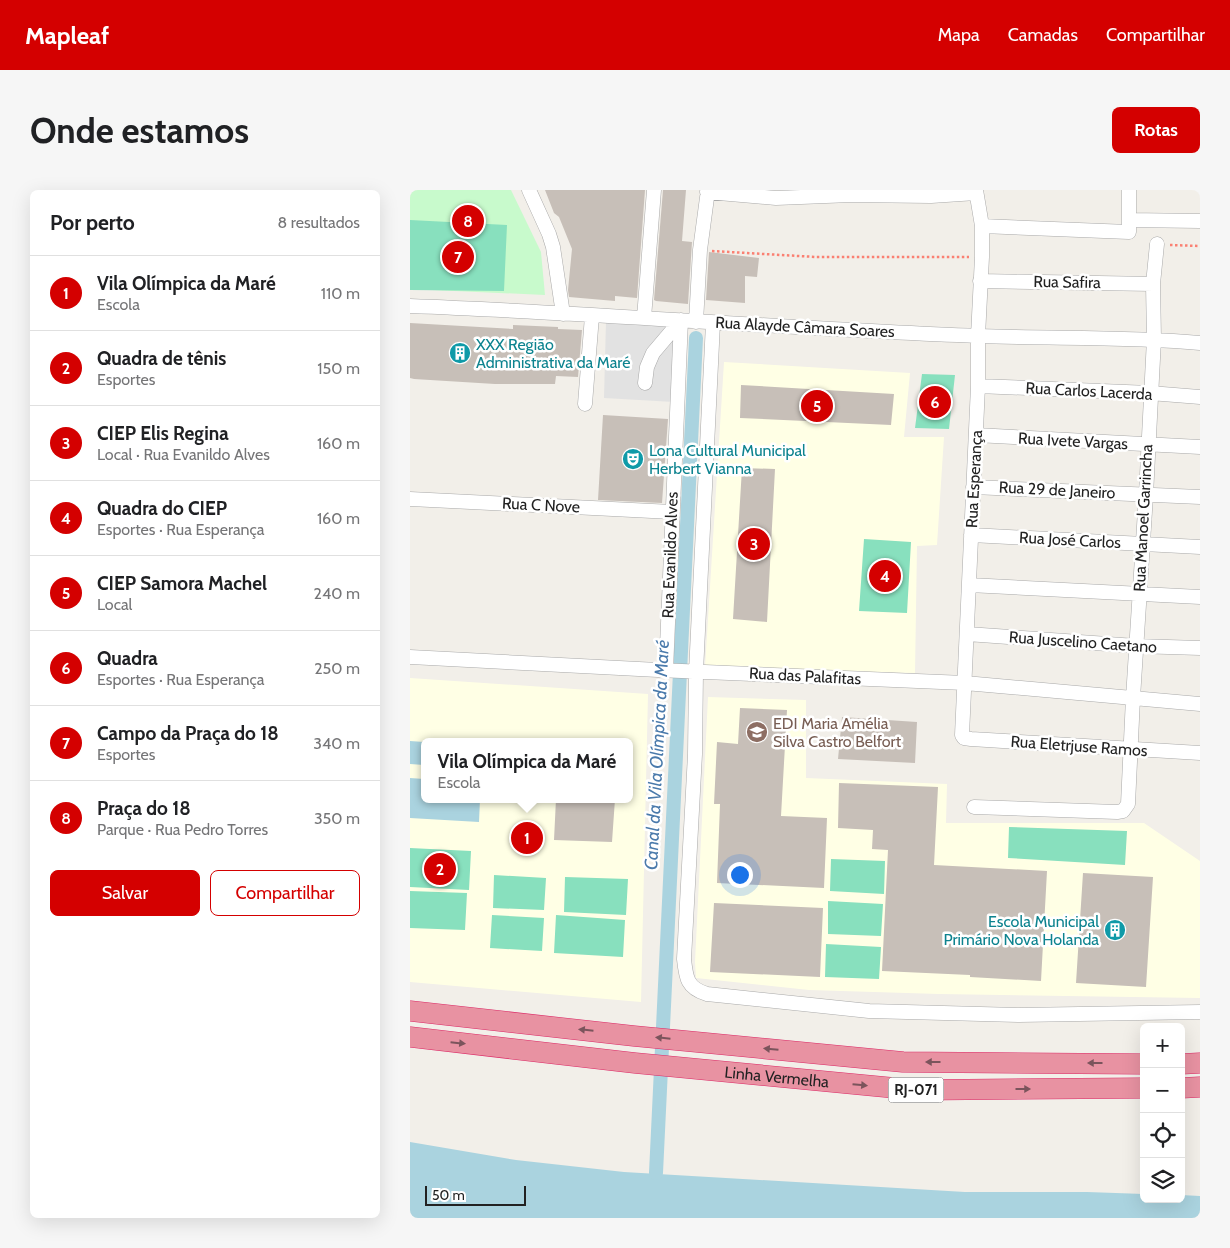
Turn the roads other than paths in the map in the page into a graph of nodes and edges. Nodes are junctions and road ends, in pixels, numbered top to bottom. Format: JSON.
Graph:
{"nodes":[{"id":1,"x":528,"y":190,"type":"edge"},
{"id":2,"x":654,"y":190,"type":"edge"},
{"id":3,"x":1129,"y":190,"type":"edge"},
{"id":4,"x":708,"y":191,"type":"edge"},
{"id":5,"x":976,"y":191,"type":"edge"},
{"id":6,"x":1129,"y":220,"type":"junction"},
{"id":7,"x":1200,"y":221,"type":"edge"},
{"id":8,"x":982,"y":226,"type":"junction"},
{"id":9,"x":1157,"y":244,"type":"dead end"},
{"id":10,"x":980,"y":281,"type":"junction"},
{"id":11,"x":1153,"y":284,"type":"junction"},
{"id":12,"x":410,"y":306,"type":"edge"},
{"id":13,"x":563,"y":314,"type":"junction"},
{"id":14,"x":592,"y":316,"type":"junction"},
{"id":15,"x":644,"y":318,"type":"junction"},
{"id":16,"x":680,"y":320,"type":"junction"},
{"id":17,"x":696,"y":322,"type":"junction"},
{"id":18,"x":713,"y":324,"type":"junction"},
{"id":19,"x":978,"y":336,"type":"junction"},
{"id":20,"x":1154,"y":339,"type":"junction"},
{"id":21,"x":1200,"y":343,"type":"edge"},
{"id":22,"x":645,"y":382,"type":"dead end"},
{"id":23,"x":978,"y":386,"type":"junction"},
{"id":24,"x":1150,"y":393,"type":"junction"},
{"id":25,"x":1200,"y":397,"type":"edge"},
{"id":26,"x":585,"y":404,"type":"dead end"},
{"id":27,"x":976,"y":435,"type":"junction"},
{"id":28,"x":1148,"y":445,"type":"junction"},
{"id":29,"x":1200,"y":447,"type":"edge"},
{"id":30,"x":973,"y":487,"type":"junction"},
{"id":31,"x":1146,"y":495,"type":"junction"},
{"id":32,"x":1200,"y":497,"type":"edge"},
{"id":33,"x":410,"y":499,"type":"edge"},
{"id":34,"x":672,"y":512,"type":"junction"},
{"id":35,"x":971,"y":535,"type":"junction"},
{"id":36,"x":1142,"y":544,"type":"junction"},
{"id":37,"x":1200,"y":547,"type":"edge"},
{"id":38,"x":969,"y":585,"type":"junction"},
{"id":39,"x":1139,"y":595,"type":"junction"},
{"id":40,"x":1200,"y":597,"type":"edge"},
{"id":41,"x":967,"y":634,"type":"junction"},
{"id":42,"x":1136,"y":646,"type":"junction"},
{"id":43,"x":1200,"y":648,"type":"edge"},
{"id":44,"x":410,"y":657,"type":"edge"},
{"id":45,"x":671,"y":670,"type":"junction"},
{"id":46,"x":693,"y":671,"type":"junction"},
{"id":47,"x":965,"y":683,"type":"junction"},
{"id":48,"x":1132,"y":698,"type":"junction"},
{"id":49,"x":1200,"y":704,"type":"edge"},
{"id":50,"x":962,"y":732,"type":"joint"},
{"id":51,"x":1130,"y":749,"type":"junction"},
{"id":52,"x":1200,"y":753,"type":"edge"},
{"id":53,"x":974,"y":807,"type":"dead end"},
{"id":54,"x":410,"y":1010,"type":"edge"},
{"id":55,"x":1200,"y":1012,"type":"edge"},
{"id":56,"x":410,"y":1037,"type":"edge"},
{"id":57,"x":1200,"y":1063,"type":"edge"},
{"id":58,"x":1140,"y":1064,"type":"edge"},
{"id":59,"x":1185,"y":1064,"type":"edge"},
{"id":60,"x":1200,"y":1087,"type":"edge"},
{"id":61,"x":1140,"y":1088,"type":"edge"},
{"id":62,"x":1185,"y":1088,"type":"edge"}],
"edges":[{"from":1,"to":13,"type":"street"},
{"from":2,"to":15,"type":"street"},
{"from":3,"to":6,"type":"street"},
{"from":4,"to":5,"type":"street"},
{"from":4,"to":17,"type":"street"},
{"from":5,"to":8,"type":"street","name":"Rua Esperança"},
{"from":6,"to":7,"type":"street"},
{"from":6,"to":8,"type":"street"},
{"from":8,"to":10,"type":"street","name":"Rua Esperança"},
{"from":9,"to":11,"type":"street","name":"Rua Manoel Garrincha"},
{"from":10,"to":11,"type":"street","name":"Rua Safira"},
{"from":10,"to":19,"type":"street","name":"Rua Esperança"},
{"from":11,"to":20,"type":"street","name":"Rua Manoel Garrincha"},
{"from":12,"to":13,"type":"street","name":"Rua Alayde Câmara Soares"},
{"from":13,"to":14,"type":"street","name":"Rua Alayde Câmara Soares"},
{"from":14,"to":15,"type":"street","name":"Rua Alayde Câmara Soares"},
{"from":14,"to":26,"type":"street"},
{"from":15,"to":16,"type":"street","name":"Rua Alayde Câmara Soares"},
{"from":16,"to":17,"type":"street","name":"Rua Alayde Câmara Soares"},
{"from":16,"to":22,"type":"street"},
{"from":16,"to":34,"type":"street","name":"Rua Evanildo Alves"},
{"from":17,"to":18,"type":"street","name":"Rua Alayde Câmara Soares"},
{"from":18,"to":19,"type":"street","name":"Rua Alayde Câmara Soares"},
{"from":18,"to":46,"type":"street","name":"Rua Evanildo Alves"},
{"from":19,"to":20,"type":"street","name":"Rua Alayde Câmara Soares"},
{"from":19,"to":23,"type":"street","name":"Rua Esperança"},
{"from":20,"to":21,"type":"street","name":"Rua Alayde Câmara Soares"},
{"from":20,"to":24,"type":"street","name":"Rua Manoel Garrincha"},
{"from":23,"to":24,"type":"street","name":"Rua Carlos Lacerda"},
{"from":23,"to":27,"type":"street","name":"Rua Esperança"},
{"from":24,"to":25,"type":"street","name":"Rua Carlos Lacerda"},
{"from":24,"to":28,"type":"street","name":"Rua Manoel Garrincha"},
{"from":27,"to":28,"type":"street","name":"Rua Ivete Vargas"},
{"from":27,"to":30,"type":"street","name":"Rua Esperança"},
{"from":28,"to":29,"type":"street","name":"Rua Ivete Vargas"},
{"from":28,"to":31,"type":"street","name":"Rua Manoel Garrincha"},
{"from":30,"to":31,"type":"street","name":"Rua 29 de Janeiro"},
{"from":30,"to":35,"type":"street","name":"Rua Esperança"},
{"from":31,"to":32,"type":"street","name":"Rua 29 de Janeiro"},
{"from":31,"to":36,"type":"street","name":"Rua Manoel Garrincha"},
{"from":33,"to":34,"type":"street","name":"Rua C Nove"},
{"from":34,"to":45,"type":"street","name":"Rua Evanildo Alves"},
{"from":35,"to":36,"type":"street","name":"Rua José Carlos"},
{"from":35,"to":38,"type":"street","name":"Rua Esperança"},
{"from":36,"to":37,"type":"street","name":"Rua José Carlos"},
{"from":36,"to":39,"type":"street","name":"Rua Manoel Garrincha"},
{"from":38,"to":39,"type":"street"},
{"from":38,"to":41,"type":"street","name":"Rua Esperança"},
{"from":39,"to":40,"type":"street"},
{"from":39,"to":42,"type":"street","name":"Rua Manoel Garrincha"},
{"from":41,"to":42,"type":"street","name":"Rua Juscelino Caetano"},
{"from":41,"to":47,"type":"street","name":"Rua Esperança"},
{"from":42,"to":43,"type":"street","name":"Rua Juscelino Caetano"},
{"from":42,"to":48,"type":"street","name":"Rua Manoel Garrincha"},
{"from":44,"to":45,"type":"street","name":"Rua das Palafitas"},
{"from":45,"to":46,"type":"street","name":"Rua das Palafitas"},
{"from":46,"to":47,"type":"street","name":"Rua das Palafitas"},
{"from":46,"to":55,"type":"street","name":"Rua Evanildo Alves"},
{"from":47,"to":48,"type":"street","name":"Rua das Palafitas"},
{"from":47,"to":50,"type":"street","name":"Rua Esperança"},
{"from":48,"to":49,"type":"street","name":"Rua das Palafitas"},
{"from":48,"to":51,"type":"street","name":"Rua Manoel Garrincha"},
{"from":50,"to":51,"type":"street","name":"Rua Eletrjuse Ramos"},
{"from":51,"to":52,"type":"street","name":"Rua Eletrjuse Ramos"},
{"from":51,"to":53,"type":"street","name":"Rua Manoel Garrincha"},
{"from":58,"to":54,"type":"highway","name":"Linha Vermelha","number":"RJ-071","one_way":true},
{"from":56,"to":61,"type":"highway","name":"Linha Vermelha","number":"RJ-071","one_way":true},
{"from":57,"to":59,"type":"highway"},
{"from":60,"to":62,"type":"highway"}]}
